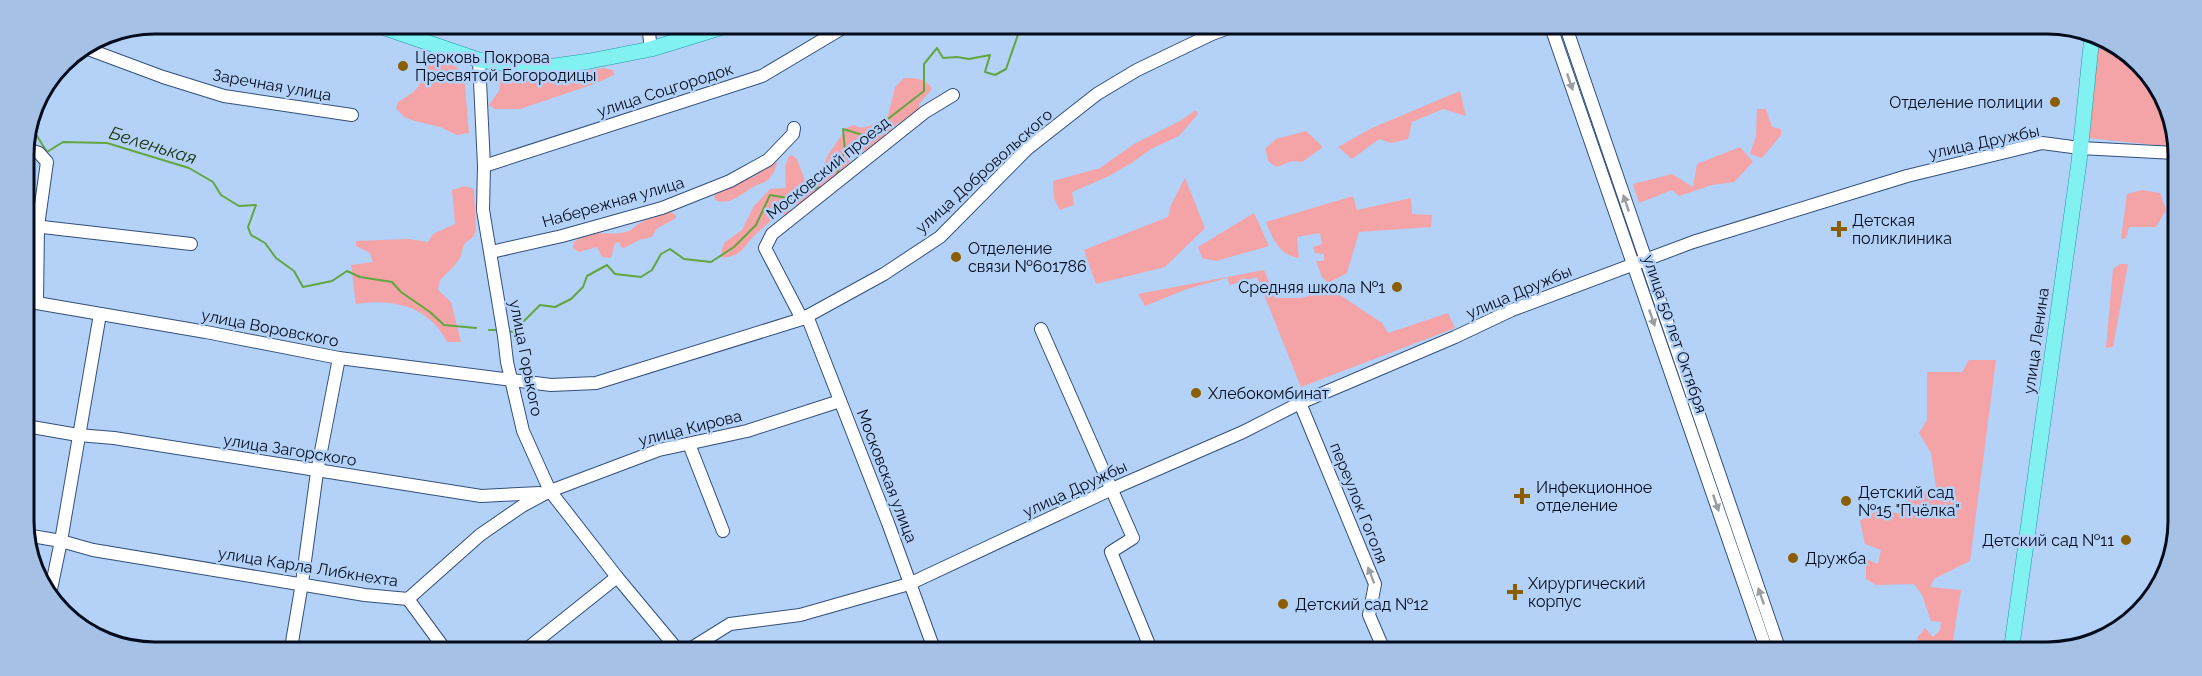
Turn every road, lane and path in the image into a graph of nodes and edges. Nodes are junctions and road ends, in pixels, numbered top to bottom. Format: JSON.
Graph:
{"nodes":[{"id":1,"x":1211,"y":34,"type":"edge"},
{"id":2,"x":1554,"y":34,"type":"edge"},
{"id":3,"x":1569,"y":34,"type":"edge"},
{"id":4,"x":407,"y":35,"type":"edge"},
{"id":5,"x":649,"y":35,"type":"edge"},
{"id":6,"x":697,"y":35,"type":"edge"},
{"id":7,"x":831,"y":35,"type":"edge"},
{"id":8,"x":2091,"y":43,"type":"edge"},
{"id":9,"x":651,"y":49,"type":"junction"},
{"id":10,"x":94,"y":51,"type":"edge"},
{"id":11,"x":479,"y":60,"type":"junction"},
{"id":12,"x":953,"y":95,"type":"dead end"},
{"id":13,"x":352,"y":115,"type":"dead end"},
{"id":14,"x":794,"y":128,"type":"dead end"},
{"id":15,"x":2080,"y":148,"type":"junction"},
{"id":16,"x":35,"y":152,"type":"edge"},
{"id":17,"x":2168,"y":153,"type":"edge"},
{"id":18,"x":484,"y":166,"type":"junction"},
{"id":19,"x":35,"y":226,"type":"edge"},
{"id":20,"x":38,"y":226,"type":"junction"},
{"id":21,"x":191,"y":244,"type":"dead end"},
{"id":22,"x":491,"y":252,"type":"junction"},
{"id":23,"x":1646,"y":259,"type":"junction"},
{"id":24,"x":35,"y":261,"type":"edge"},
{"id":25,"x":1633,"y":263,"type":"junction"},
{"id":26,"x":35,"y":302,"type":"edge"},
{"id":27,"x":99,"y":314,"type":"junction"},
{"id":28,"x":804,"y":317,"type":"junction"},
{"id":29,"x":1041,"y":329,"type":"dead end"},
{"id":30,"x":339,"y":358,"type":"junction"},
{"id":31,"x":510,"y":380,"type":"junction"},
{"id":32,"x":840,"y":401,"type":"junction"},
{"id":33,"x":1300,"y":403,"type":"junction"},
{"id":34,"x":34,"y":427,"type":"edge"},
{"id":35,"x":78,"y":435,"type":"junction"},
{"id":36,"x":689,"y":444,"type":"junction"},
{"id":37,"x":317,"y":472,"type":"junction"},
{"id":38,"x":1112,"y":489,"type":"junction"},
{"id":39,"x":550,"y":491,"type":"junction"},
{"id":40,"x":723,"y":531,"type":"dead end"},
{"id":41,"x":36,"y":537,"type":"edge"},
{"id":42,"x":61,"y":541,"type":"junction"},
{"id":43,"x":617,"y":577,"type":"junction"},
{"id":44,"x":52,"y":583,"type":"edge"},
{"id":45,"x":302,"y":584,"type":"junction"},
{"id":46,"x":909,"y":584,"type":"junction"},
{"id":47,"x":408,"y":599,"type":"junction"},
{"id":48,"x":1148,"y":641,"type":"edge"},
{"id":49,"x":1380,"y":641,"type":"edge"},
{"id":50,"x":1764,"y":641,"type":"edge"},
{"id":51,"x":1777,"y":641,"type":"edge"},
{"id":52,"x":2013,"y":641,"type":"edge"},
{"id":53,"x":292,"y":642,"type":"edge"},
{"id":54,"x":439,"y":642,"type":"edge"},
{"id":55,"x":536,"y":642,"type":"edge"},
{"id":56,"x":671,"y":642,"type":"edge"},
{"id":57,"x":702,"y":642,"type":"edge"},
{"id":58,"x":931,"y":642,"type":"edge"}],
"edges":[{"from":1,"to":28,"type":"street","name":"улица Добровольского"},
{"from":2,"to":25,"type":"street","name":"улица 50 лет Октября","one_way":true},
{"from":23,"to":3,"type":"street","name":"улица 50 лет Октября","one_way":true},
{"from":4,"to":11,"type":"main road"},
{"from":5,"to":9,"type":"street"},
{"from":6,"to":9,"type":"main road"},
{"from":7,"to":18,"type":"street","name":"улица Соцгородок"},
{"from":8,"to":15,"type":"main road","name":"улица Ленина"},
{"from":9,"to":11,"type":"main road"},
{"from":10,"to":13,"type":"street","name":"Заречная улица"},
{"from":11,"to":18,"type":"street","name":"улица Горького"},
{"from":12,"to":28,"type":"street","name":"Московский проезд"},
{"from":14,"to":22,"type":"street","name":"Набережная улица"},
{"from":15,"to":17,"type":"street","name":"улица Дружбы"},
{"from":15,"to":23,"type":"street","name":"улица Дружбы"},
{"from":15,"to":52,"type":"main road","name":"улица Ленина"},
{"from":16,"to":20,"type":"street"},
{"from":18,"to":22,"type":"street","name":"улица Горького"},
{"from":19,"to":20,"type":"street"},
{"from":20,"to":21,"type":"street"},
{"from":20,"to":24,"type":"street"},
{"from":22,"to":31,"type":"street","name":"улица Горького"},
{"from":23,"to":25,"type":"street","name":"улица Дружбы"},
{"from":51,"to":23,"type":"street","name":"улица 50 лет Октября","one_way":true},
{"from":25,"to":33,"type":"street","name":"улица Дружбы"},
{"from":25,"to":50,"type":"street","name":"улица 50 лет Октября","one_way":true},
{"from":26,"to":27,"type":"street","name":"улица Воровского"},
{"from":27,"to":30,"type":"street","name":"улица Воровского"},
{"from":27,"to":35,"type":"street"},
{"from":28,"to":31,"type":"street","name":"улица Добровольского"},
{"from":28,"to":32,"type":"street","name":"Московская улица"},
{"from":29,"to":38,"type":"street"},
{"from":30,"to":31,"type":"street","name":"улица Воровского"},
{"from":30,"to":37,"type":"street"},
{"from":31,"to":39,"type":"street","name":"улица Горького"},
{"from":32,"to":36,"type":"street","name":"улица Кирова"},
{"from":32,"to":46,"type":"street","name":"Московская улица"},
{"from":33,"to":38,"type":"street","name":"улица Дружбы"},
{"from":49,"to":33,"type":"street","name":"переулок Гоголя","one_way":true},
{"from":34,"to":35,"type":"street","name":"улица Загорского"},
{"from":35,"to":37,"type":"street","name":"улица Загорского"},
{"from":35,"to":42,"type":"street"},
{"from":36,"to":39,"type":"street","name":"улица Кирова"},
{"from":36,"to":40,"type":"street"},
{"from":37,"to":39,"type":"street","name":"улица Загорского"},
{"from":37,"to":45,"type":"street"},
{"from":38,"to":46,"type":"street","name":"улица Дружбы"},
{"from":38,"to":48,"type":"street"},
{"from":39,"to":43,"type":"street","name":"улица Горького"},
{"from":39,"to":47,"type":"street","name":"улица Карла Либкнехта"},
{"from":41,"to":42,"type":"street","name":"улица Карла Либкнехта"},
{"from":42,"to":44,"type":"street"},
{"from":42,"to":45,"type":"street","name":"улица Карла Либкнехта"},
{"from":43,"to":55,"type":"street"},
{"from":43,"to":56,"type":"street","name":"улица Горького"},
{"from":45,"to":47,"type":"street","name":"улица Карла Либкнехта"},
{"from":45,"to":53,"type":"street"},
{"from":46,"to":57,"type":"street","name":"улица Дружбы"},
{"from":46,"to":58,"type":"street","name":"Московская улица"},
{"from":47,"to":54,"type":"street"}]}
